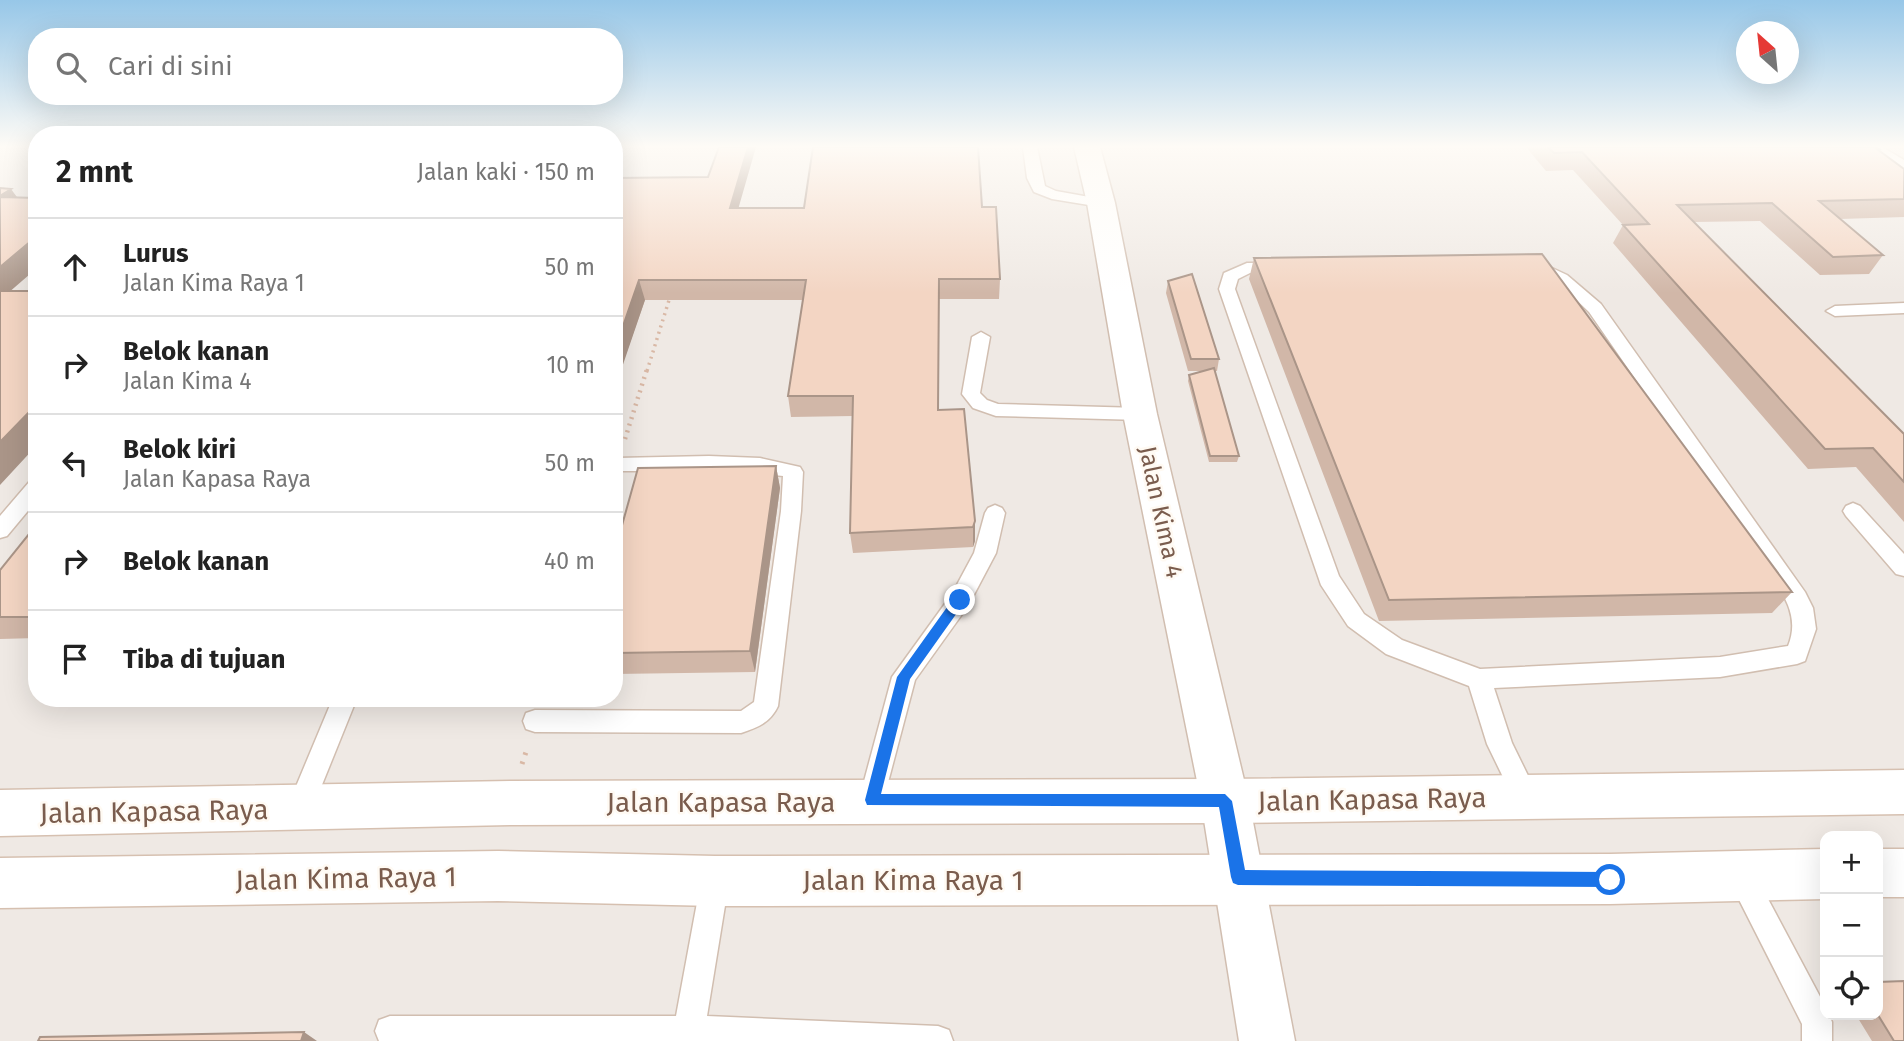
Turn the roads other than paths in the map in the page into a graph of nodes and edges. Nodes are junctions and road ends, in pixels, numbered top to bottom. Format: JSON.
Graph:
{"nodes":[{"id":1,"x":1056,"y":196,"type":"edge"},
{"id":2,"x":1099,"y":196,"type":"edge"},
{"id":3,"x":1101,"y":203,"type":"junction"},
{"id":4,"x":1904,"y":308,"type":"edge"},
{"id":5,"x":1835,"y":311,"type":"dead end"},
{"id":6,"x":981,"y":337,"type":"dead end"},
{"id":7,"x":1140,"y":414,"type":"junction"},
{"id":8,"x":623,"y":465,"type":"edge"},
{"id":9,"x":28,"y":497,"type":"edge"},
{"id":10,"x":1853,"y":511,"type":"dead end"},
{"id":11,"x":996,"y":513,"type":"dead end"},
{"id":12,"x":0,"y":530,"type":"edge"},
{"id":13,"x":1904,"y":568,"type":"edge"},
{"id":14,"x":1479,"y":679,"type":"junction"},
{"id":15,"x":341,"y":707,"type":"edge"},
{"id":16,"x":535,"y":721,"type":"dead end"},
{"id":17,"x":1904,"y":792,"type":"edge"},
{"id":18,"x":1526,"y":798,"type":"junction"},
{"id":19,"x":872,"y":800,"type":"junction"},
{"id":20,"x":1225,"y":801,"type":"junction"},
{"id":21,"x":300,"y":808,"type":"junction"},
{"id":22,"x":0,"y":813,"type":"edge"},
{"id":23,"x":1883,"y":873,"type":"edge"},
{"id":24,"x":1904,"y":873,"type":"edge"},
{"id":25,"x":1820,"y":874,"type":"edge"},
{"id":26,"x":1741,"y":876,"type":"junction"},
{"id":27,"x":1238,"y":877,"type":"junction"},
{"id":28,"x":715,"y":881,"type":"junction"},
{"id":29,"x":0,"y":883,"type":"edge"},
{"id":30,"x":390,"y":1031,"type":"dead end"},
{"id":31,"x":688,"y":1031,"type":"junction"},
{"id":32,"x":1821,"y":1035,"type":"edge"},
{"id":33,"x":938,"y":1041,"type":"edge"},
{"id":34,"x":1267,"y":1041,"type":"edge"}],
"edges":[{"from":1,"to":3,"type":"lane"},
{"from":2,"to":3,"type":"main road","name":"Jalan Kima 4"},
{"from":3,"to":7,"type":"main road","name":"Jalan Kima 4"},
{"from":4,"to":5,"type":"lane"},
{"from":6,"to":7,"type":"lane"},
{"from":7,"to":20,"type":"main road","name":"Jalan Kima 4"},
{"from":8,"to":16,"type":"lane"},
{"from":9,"to":12,"type":"lane"},
{"from":10,"to":13,"type":"lane"},
{"from":11,"to":19,"type":"lane"},
{"from":14,"to":14,"type":"lane"},
{"from":14,"to":18,"type":"lane"},
{"from":15,"to":21,"type":"lane"},
{"from":17,"to":18,"type":"main road","name":"Jalan Kapasa Raya"},
{"from":18,"to":20,"type":"main road","name":"Jalan Kapasa Raya"},
{"from":19,"to":20,"type":"main road","name":"Jalan Kapasa Raya"},
{"from":19,"to":21,"type":"main road","name":"Jalan Kapasa Raya"},
{"from":20,"to":27,"type":"main road","name":"Jalan Kima 4"},
{"from":21,"to":22,"type":"main road","name":"Jalan Kapasa Raya"},
{"from":23,"to":24,"type":"main road"},
{"from":25,"to":26,"type":"main road","name":"Jalan Kima Raya 1"},
{"from":26,"to":27,"type":"main road","name":"Jalan Kima Raya 1"},
{"from":26,"to":32,"type":"lane"},
{"from":27,"to":28,"type":"main road","name":"Jalan Kima Raya 1"},
{"from":27,"to":34,"type":"main road","name":"Jalan Kima 4"},
{"from":28,"to":29,"type":"main road","name":"Jalan Kima Raya 1"},
{"from":28,"to":31,"type":"lane"},
{"from":30,"to":31,"type":"lane"},
{"from":31,"to":33,"type":"lane"}]}
